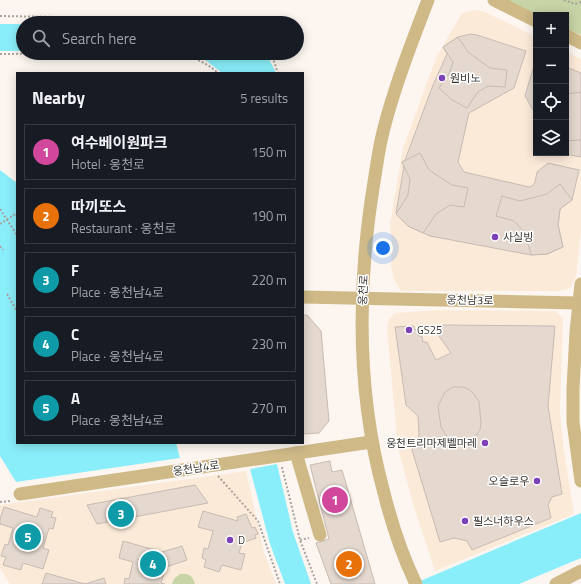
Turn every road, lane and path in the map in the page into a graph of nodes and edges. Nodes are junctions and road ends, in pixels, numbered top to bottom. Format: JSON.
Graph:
{"nodes":[{"id":1,"x":428,"y":0,"type":"edge"},
{"id":2,"x":494,"y":0,"type":"edge"},
{"id":3,"x":564,"y":0,"type":"edge"},
{"id":4,"x":581,"y":2,"type":"edge"},
{"id":5,"x":0,"y":16,"type":"edge"},
{"id":6,"x":16,"y":16,"type":"edge"},
{"id":7,"x":533,"y":20,"type":"edge"},
{"id":8,"x":569,"y":37,"type":"edge"},
{"id":9,"x":581,"y":43,"type":"edge"},
{"id":10,"x":0,"y":54,"type":"edge"},
{"id":11,"x":16,"y":54,"type":"edge"},
{"id":12,"x":200,"y":60,"type":"edge"},
{"id":13,"x":273,"y":60,"type":"edge"},
{"id":14,"x":217,"y":72,"type":"edge"},
{"id":15,"x":278,"y":72,"type":"edge"},
{"id":16,"x":0,"y":209,"type":"edge"},
{"id":17,"x":16,"y":213,"type":"edge"},
{"id":18,"x":7,"y":219,"type":"junction"},
{"id":19,"x":0,"y":224,"type":"edge"},
{"id":20,"x":16,"y":233,"type":"edge"},
{"id":21,"x":0,"y":246,"type":"edge"},
{"id":22,"x":3,"y":250,"type":"dead end"},
{"id":23,"x":581,"y":284,"type":"edge"},
{"id":24,"x":7,"y":294,"type":"dead end"},
{"id":25,"x":304,"y":297,"type":"edge"},
{"id":26,"x":362,"y":298,"type":"junction"},
{"id":27,"x":578,"y":303,"type":"junction"},
{"id":28,"x":16,"y":309,"type":"edge"},
{"id":29,"x":372,"y":442,"type":"junction"},
{"id":30,"x":296,"y":453,"type":"junction"},
{"id":31,"x":279,"y":456,"type":"junction"},
{"id":32,"x":218,"y":476,"type":"dead end"},
{"id":33,"x":581,"y":480,"type":"edge"},
{"id":34,"x":20,"y":494,"type":"dead end"},
{"id":35,"x":320,"y":535,"type":"dead end"},
{"id":36,"x":581,"y":571,"type":"edge"},
{"id":37,"x":416,"y":583,"type":"edge"},
{"id":38,"x":280,"y":584,"type":"edge"},
{"id":39,"x":318,"y":584,"type":"edge"},
{"id":40,"x":556,"y":584,"type":"edge"}],
"edges":[{"from":1,"to":26,"type":"street","name":"웅천로"},
{"from":2,"to":7,"type":"street"},
{"from":3,"to":4,"type":"path"},
{"from":5,"to":6,"type":"path"},
{"from":8,"to":9,"type":"street"},
{"from":10,"to":11,"type":"path"},
{"from":12,"to":14,"type":"path"},
{"from":13,"to":15,"type":"path"},
{"from":16,"to":18,"type":"path"},
{"from":17,"to":18,"type":"path"},
{"from":18,"to":19,"type":"path"},
{"from":18,"to":20,"type":"path"},
{"from":21,"to":22,"type":"path"},
{"from":23,"to":27,"type":"street"},
{"from":24,"to":28,"type":"path"},
{"from":25,"to":26,"type":"street","name":"웅천남3로"},
{"from":26,"to":27,"type":"street","name":"웅천남3로"},
{"from":26,"to":29,"type":"street","name":"웅천로"},
{"from":27,"to":33,"type":"street"},
{"from":29,"to":30,"type":"street","name":"웅천남4로"},
{"from":29,"to":37,"type":"street","name":"웅천로"},
{"from":30,"to":31,"type":"street","name":"웅천남4로"},
{"from":30,"to":35,"type":"street"},
{"from":31,"to":34,"type":"street","name":"웅천남4로"},
{"from":31,"to":39,"type":"path"},
{"from":32,"to":38,"type":"path"},
{"from":36,"to":40,"type":"street"}]}
